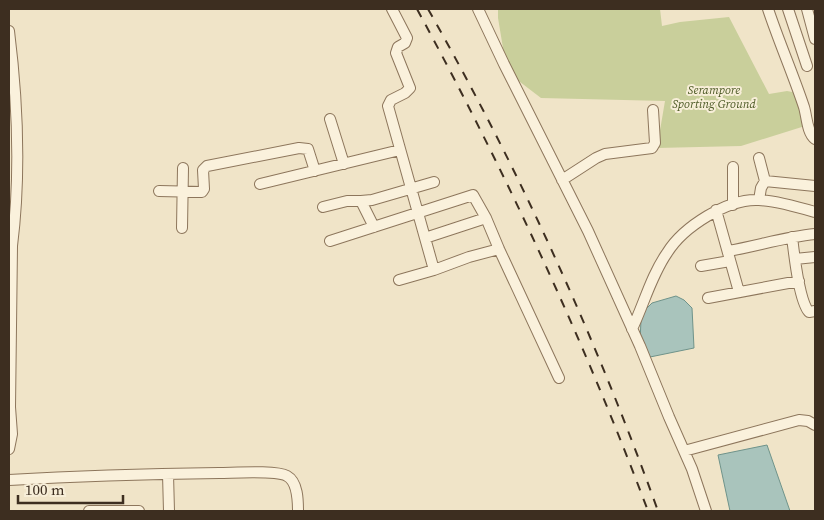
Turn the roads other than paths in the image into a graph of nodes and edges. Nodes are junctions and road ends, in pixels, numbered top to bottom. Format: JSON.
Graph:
{"nodes":[{"id":1,"x":392,"y":9,"type":"edge"},
{"id":2,"x":478,"y":9,"type":"edge"},
{"id":3,"x":768,"y":9,"type":"edge"},
{"id":4,"x":788,"y":9,"type":"edge"},
{"id":5,"x":807,"y":9,"type":"edge"},
{"id":6,"x":9,"y":31,"type":"edge"},
{"id":7,"x":815,"y":38,"type":"edge"},
{"id":8,"x":807,"y":66,"type":"dead end"},
{"id":9,"x":12,"y":100,"type":"edge"},
{"id":10,"x":653,"y":110,"type":"dead end"},
{"id":11,"x":330,"y":118,"type":"dead end"},
{"id":12,"x":815,"y":140,"type":"edge"},
{"id":13,"x":400,"y":150,"type":"junction"},
{"id":14,"x":760,"y":158,"type":"dead end"},
{"id":15,"x":344,"y":164,"type":"junction"},
{"id":16,"x":183,"y":168,"type":"dead end"},
{"id":17,"x":734,"y":168,"type":"dead end"},
{"id":18,"x":315,"y":171,"type":"junction"},
{"id":19,"x":562,"y":180,"type":"junction"},
{"id":20,"x":764,"y":181,"type":"junction"},
{"id":21,"x":434,"y":182,"type":"dead end"},
{"id":22,"x":260,"y":184,"type":"dead end"},
{"id":23,"x":815,"y":186,"type":"edge"},
{"id":24,"x":412,"y":189,"type":"junction"},
{"id":25,"x":158,"y":191,"type":"dead end"},
{"id":26,"x":184,"y":192,"type":"junction"},
{"id":27,"x":759,"y":200,"type":"junction"},
{"id":28,"x":361,"y":201,"type":"junction"},
{"id":29,"x":733,"y":204,"type":"junction"},
{"id":30,"x":323,"y":207,"type":"dead end"},
{"id":31,"x":716,"y":210,"type":"junction"},
{"id":32,"x":815,"y":212,"type":"edge"},
{"id":33,"x":419,"y":214,"type":"junction"},
{"id":34,"x":486,"y":218,"type":"junction"},
{"id":35,"x":374,"y":227,"type":"junction"},
{"id":36,"x":182,"y":228,"type":"dead end"},
{"id":37,"x":815,"y":234,"type":"edge"},
{"id":38,"x":792,"y":237,"type":"junction"},
{"id":39,"x":425,"y":238,"type":"junction"},
{"id":40,"x":330,"y":241,"type":"dead end"},
{"id":41,"x":10,"y":246,"type":"edge"},
{"id":42,"x":499,"y":249,"type":"junction"},
{"id":43,"x":729,"y":256,"type":"junction"},
{"id":44,"x":815,"y":257,"type":"edge"},
{"id":45,"x":795,"y":259,"type":"junction"},
{"id":46,"x":701,"y":266,"type":"dead end"},
{"id":47,"x":434,"y":270,"type":"junction"},
{"id":48,"x":399,"y":280,"type":"dead end"},
{"id":49,"x":799,"y":281,"type":"junction"},
{"id":50,"x":739,"y":292,"type":"junction"},
{"id":51,"x":708,"y":298,"type":"dead end"},
{"id":52,"x":815,"y":311,"type":"edge"},
{"id":53,"x":632,"y":329,"type":"junction"},
{"id":54,"x":559,"y":378,"type":"dead end"},
{"id":55,"x":815,"y":425,"type":"edge"},
{"id":56,"x":9,"y":449,"type":"edge"},
{"id":57,"x":684,"y":451,"type":"junction"},
{"id":58,"x":168,"y":474,"type":"junction"},
{"id":59,"x":9,"y":480,"type":"edge"},
{"id":60,"x":89,"y":511,"type":"edge"},
{"id":61,"x":139,"y":511,"type":"edge"},
{"id":62,"x":169,"y":511,"type":"edge"},
{"id":63,"x":298,"y":511,"type":"edge"},
{"id":64,"x":706,"y":511,"type":"edge"}],
"edges":[{"from":1,"to":13,"type":"street"},
{"from":2,"to":19,"type":"street"},
{"from":3,"to":12,"type":"street"},
{"from":4,"to":8,"type":"street"},
{"from":5,"to":7,"type":"street"},
{"from":6,"to":9,"type":"street"},
{"from":9,"to":41,"type":"street"},
{"from":10,"to":19,"type":"street"},
{"from":11,"to":15,"type":"street"},
{"from":13,"to":15,"type":"street"},
{"from":13,"to":24,"type":"street"},
{"from":14,"to":20,"type":"street"},
{"from":15,"to":18,"type":"street"},
{"from":16,"to":26,"type":"street"},
{"from":17,"to":29,"type":"street"},
{"from":18,"to":22,"type":"street"},
{"from":18,"to":26,"type":"street"},
{"from":19,"to":53,"type":"street"},
{"from":20,"to":23,"type":"street"},
{"from":20,"to":27,"type":"street"},
{"from":21,"to":24,"type":"street"},
{"from":24,"to":28,"type":"street"},
{"from":24,"to":33,"type":"street"},
{"from":25,"to":26,"type":"street"},
{"from":26,"to":36,"type":"street"},
{"from":27,"to":29,"type":"street"},
{"from":27,"to":32,"type":"street"},
{"from":28,"to":30,"type":"street"},
{"from":28,"to":35,"type":"street"},
{"from":29,"to":31,"type":"street"},
{"from":31,"to":43,"type":"street"},
{"from":31,"to":53,"type":"street"},
{"from":33,"to":34,"type":"street"},
{"from":33,"to":35,"type":"street"},
{"from":33,"to":39,"type":"street"},
{"from":34,"to":39,"type":"street"},
{"from":34,"to":42,"type":"street"},
{"from":35,"to":40,"type":"street"},
{"from":37,"to":38,"type":"street"},
{"from":38,"to":43,"type":"street"},
{"from":38,"to":45,"type":"street"},
{"from":39,"to":47,"type":"street"},
{"from":41,"to":56,"type":"street"},
{"from":42,"to":47,"type":"street"},
{"from":42,"to":54,"type":"street"},
{"from":43,"to":46,"type":"street"},
{"from":43,"to":50,"type":"street"},
{"from":44,"to":45,"type":"street"},
{"from":45,"to":49,"type":"street"},
{"from":47,"to":48,"type":"street"},
{"from":49,"to":50,"type":"street"},
{"from":49,"to":52,"type":"street"},
{"from":50,"to":51,"type":"street"},
{"from":53,"to":57,"type":"street"},
{"from":55,"to":57,"type":"street"},
{"from":57,"to":64,"type":"street"},
{"from":58,"to":59,"type":"street"},
{"from":58,"to":62,"type":"street"},
{"from":58,"to":63,"type":"street"},
{"from":60,"to":61,"type":"street"}]}
